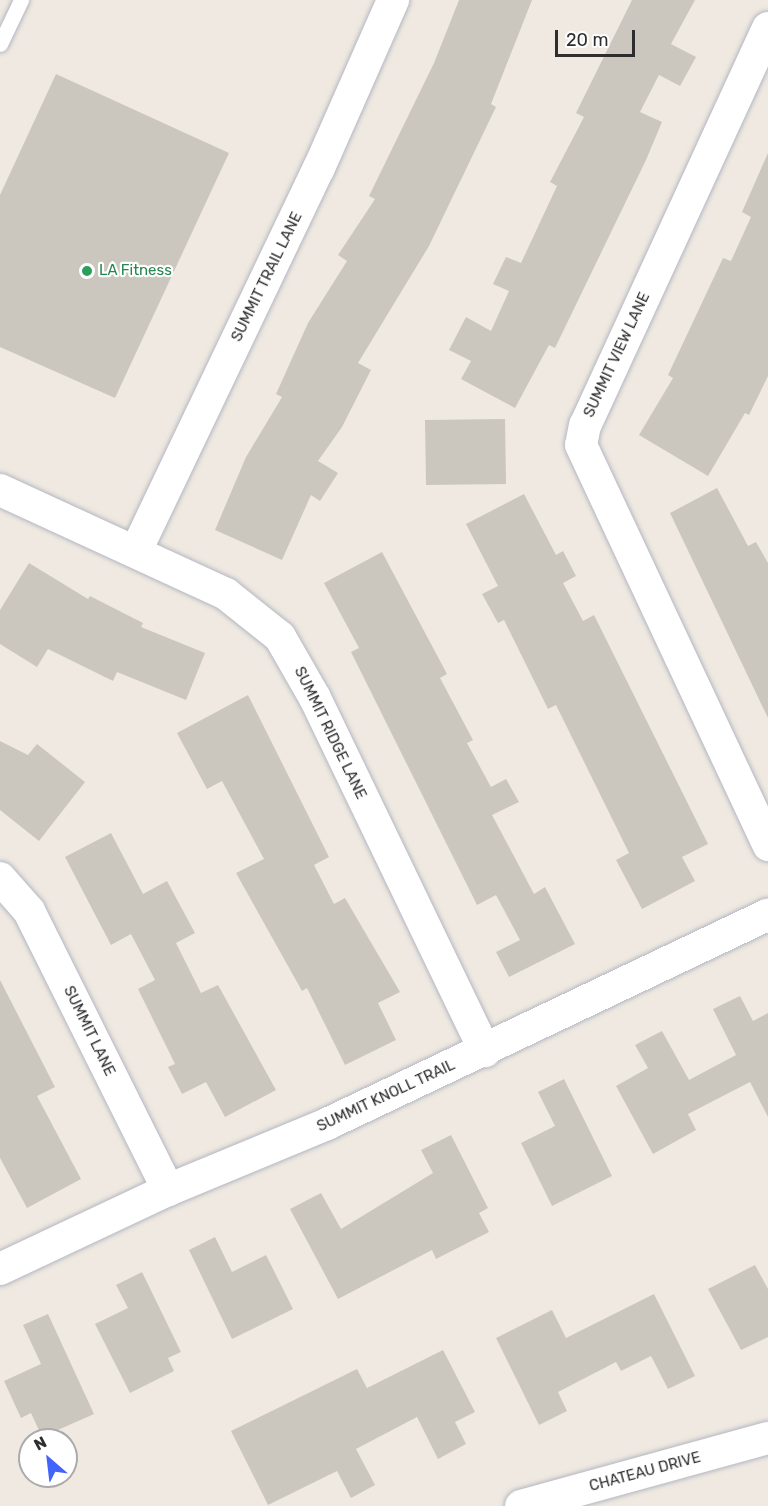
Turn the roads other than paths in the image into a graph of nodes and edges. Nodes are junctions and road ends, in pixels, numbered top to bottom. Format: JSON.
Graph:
{"nodes":[{"id":1,"x":21,"y":0,"type":"edge"},
{"id":2,"x":393,"y":0,"type":"edge"},
{"id":3,"x":768,"y":28,"type":"edge"},
{"id":4,"x":0,"y":44,"type":"edge"},
{"id":5,"x":0,"y":490,"type":"edge"},
{"id":6,"x":136,"y":551,"type":"junction"},
{"id":7,"x":768,"y":845,"type":"edge"},
{"id":8,"x":0,"y":878,"type":"edge"},
{"id":9,"x":768,"y":915,"type":"edge"},
{"id":10,"x":485,"y":1051,"type":"junction"},
{"id":11,"x":168,"y":1190,"type":"junction"},
{"id":12,"x":0,"y":1269,"type":"edge"},
{"id":13,"x":768,"y":1438,"type":"edge"},
{"id":14,"x":521,"y":1506,"type":"edge"}],
"edges":[{"from":1,"to":4,"type":"lane"},
{"from":2,"to":6,"type":"street","name":"SUMMIT TRAIL LANE"},
{"from":3,"to":7,"type":"street","name":"SUMMIT VIEW LANE"},
{"from":5,"to":6,"type":"street","name":"SUMMIT RIDGE LANE"},
{"from":6,"to":10,"type":"street","name":"SUMMIT RIDGE LANE"},
{"from":8,"to":11,"type":"street","name":"SUMMIT LANE"},
{"from":9,"to":10,"type":"street","name":"SUMMIT KNOLL TRAIL"},
{"from":10,"to":11,"type":"street","name":"SUMMIT KNOLL TRAIL"},
{"from":11,"to":12,"type":"street","name":"SUMMIT KNOLL TRAIL"},
{"from":13,"to":14,"type":"street","name":"CHATEAU DRIVE"}]}
